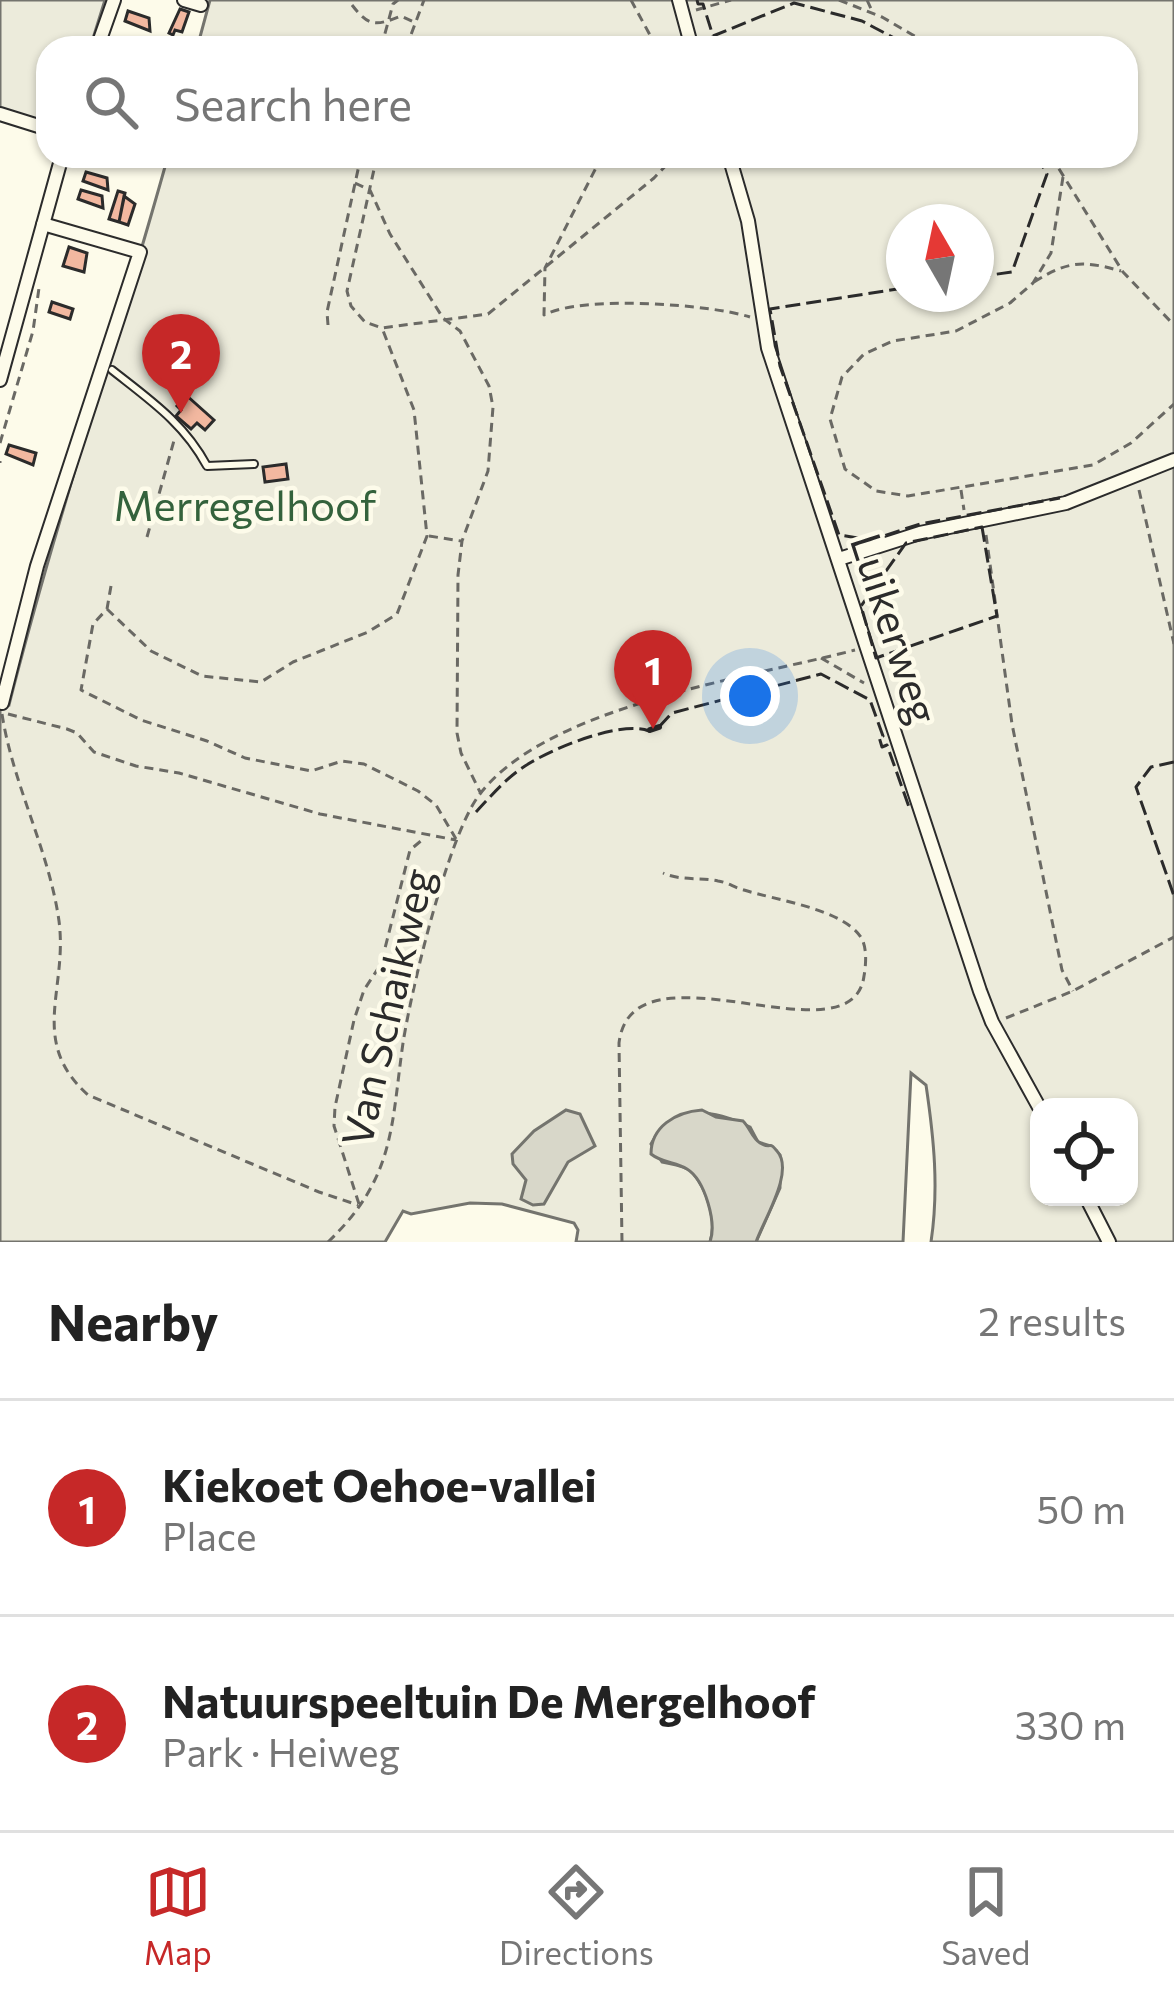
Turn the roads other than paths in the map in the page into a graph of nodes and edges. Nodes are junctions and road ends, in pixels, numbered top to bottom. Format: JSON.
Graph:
{"nodes":[{"id":1,"x":114,"y":0,"type":"edge"},
{"id":2,"x":184,"y":0,"type":"edge"},
{"id":3,"x":201,"y":5,"type":"dead end"},
{"id":4,"x":681,"y":6,"type":"edge"},
{"id":5,"x":101,"y":36,"type":"edge"},
{"id":6,"x":689,"y":36,"type":"edge"},
{"id":7,"x":0,"y":114,"type":"edge"},
{"id":8,"x":36,"y":125,"type":"edge"},
{"id":9,"x":59,"y":168,"type":"edge"},
{"id":10,"x":732,"y":168,"type":"edge"},
{"id":11,"x":43,"y":224,"type":"junction"},
{"id":12,"x":109,"y":366,"type":"junction"},
{"id":13,"x":0,"y":380,"type":"edge"},
{"id":14,"x":1174,"y":460,"type":"edge"},
{"id":15,"x":254,"y":464,"type":"dead end"},
{"id":16,"x":839,"y":559,"type":"junction"},
{"id":17,"x":4,"y":708,"type":"edge"},
{"id":18,"x":1035,"y":1098,"type":"edge"},
{"id":19,"x":1091,"y":1206,"type":"edge"},
{"id":20,"x":1109,"y":1242,"type":"edge"}],
"edges":[{"from":1,"to":5,"type":"street"},
{"from":2,"to":3,"type":"street"},
{"from":4,"to":6,"type":"street"},
{"from":7,"to":8,"type":"street"},
{"from":9,"to":11,"type":"street"},
{"from":10,"to":16,"type":"street","name":"Luikerweg"},
{"from":11,"to":12,"type":"street"},
{"from":11,"to":13,"type":"street"},
{"from":12,"to":15,"type":"lane"},
{"from":12,"to":17,"type":"street"},
{"from":14,"to":16,"type":"street"},
{"from":16,"to":18,"type":"street","name":"Luikerweg"},
{"from":19,"to":20,"type":"street"}]}
